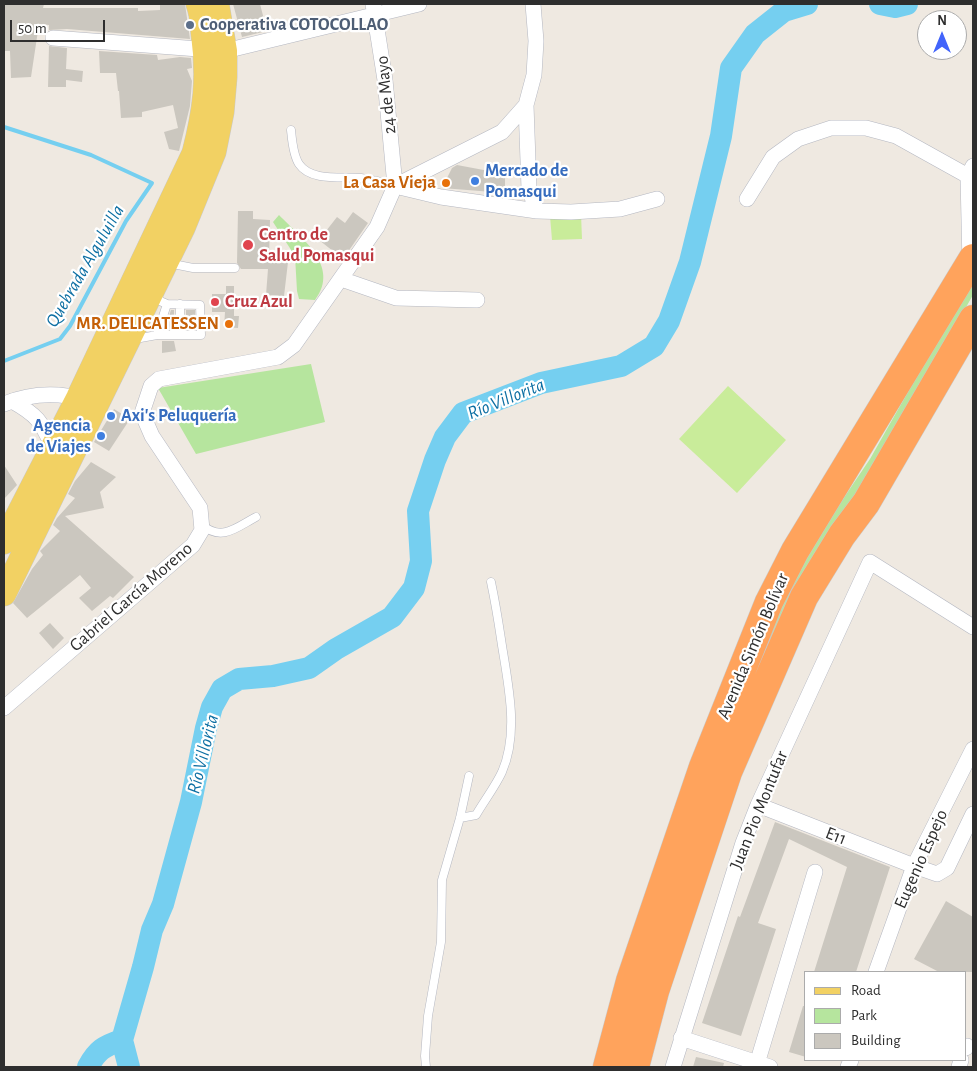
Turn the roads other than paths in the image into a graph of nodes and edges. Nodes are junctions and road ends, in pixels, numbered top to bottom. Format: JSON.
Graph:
{"nodes":[{"id":1,"x":198,"y":4,"type":"edge"},
{"id":2,"x":217,"y":4,"type":"edge"},
{"id":3,"x":419,"y":4,"type":"edge"},
{"id":4,"x":534,"y":4,"type":"edge"},
{"id":5,"x":374,"y":9,"type":"edge"},
{"id":6,"x":53,"y":38,"type":"dead end"},
{"id":7,"x":215,"y":51,"type":"junction"},
{"id":8,"x":526,"y":105,"type":"junction"},
{"id":9,"x":291,"y":130,"type":"dead end"},
{"id":10,"x":972,"y":169,"type":"edge"},
{"id":11,"x":395,"y":186,"type":"junction"},
{"id":12,"x":657,"y":199,"type":"dead end"},
{"id":13,"x":747,"y":199,"type":"dead end"},
{"id":14,"x":537,"y":211,"type":"junction"},
{"id":15,"x":972,"y":261,"type":"edge"},
{"id":16,"x":166,"y":263,"type":"junction"},
{"id":17,"x":234,"y":268,"type":"dead end"},
{"id":18,"x":340,"y":278,"type":"junction"},
{"id":19,"x":150,"y":294,"type":"junction"},
{"id":20,"x":476,"y":300,"type":"dead end"},
{"id":21,"x":180,"y":304,"type":"junction"},
{"id":22,"x":973,"y":319,"type":"edge"},
{"id":23,"x":157,"y":335,"type":"junction"},
{"id":24,"x":180,"y":335,"type":"junction"},
{"id":25,"x":120,"y":342,"type":"junction"},
{"id":26,"x":87,"y":401,"type":"junction"},
{"id":27,"x":8,"y":402,"type":"edge"},
{"id":28,"x":52,"y":448,"type":"junction"},
{"id":29,"x":256,"y":517,"type":"dead end"},
{"id":30,"x":202,"y":525,"type":"junction"},
{"id":31,"x":4,"y":542,"type":"edge"},
{"id":32,"x":491,"y":582,"type":"dead end"},
{"id":33,"x":4,"y":594,"type":"edge"},
{"id":34,"x":973,"y":628,"type":"edge"},
{"id":35,"x":4,"y":708,"type":"edge"},
{"id":36,"x":973,"y":750,"type":"edge"},
{"id":37,"x":469,"y":776,"type":"dead end"},
{"id":38,"x":758,"y":805,"type":"junction"},
{"id":39,"x":973,"y":814,"type":"edge"},
{"id":40,"x":460,"y":818,"type":"junction"},
{"id":41,"x":914,"y":866,"type":"junction"},
{"id":42,"x":815,"y":872,"type":"dead end"},
{"id":43,"x":876,"y":971,"type":"edge"},
{"id":44,"x":681,"y":1038,"type":"junction"},
{"id":45,"x":761,"y":1066,"type":"edge"},
{"id":46,"x":426,"y":1067,"type":"edge"},
{"id":47,"x":607,"y":1067,"type":"edge"},
{"id":48,"x":635,"y":1067,"type":"edge"},
{"id":49,"x":673,"y":1067,"type":"edge"}],
"edges":[{"from":1,"to":7,"type":"main road"},
{"from":2,"to":7,"type":"main road"},
{"from":3,"to":5,"type":"street"},
{"from":4,"to":8,"type":"street"},
{"from":5,"to":7,"type":"street"},
{"from":5,"to":11,"type":"street","name":"24 de Mayo"},
{"from":6,"to":7,"type":"street"},
{"from":7,"to":16,"type":"main road"},
{"from":7,"to":19,"type":"main road"},
{"from":8,"to":11,"type":"street"},
{"from":8,"to":14,"type":"street"},
{"from":9,"to":11,"type":"lane"},
{"from":10,"to":13,"type":"street"},
{"from":10,"to":15,"type":"street"},
{"from":11,"to":14,"type":"street"},
{"from":11,"to":18,"type":"street","name":"Gabriel García Moreno"},
{"from":12,"to":14,"type":"street"},
{"from":15,"to":47,"type":"highway","name":"Avenida Simón Bolívar"},
{"from":16,"to":17,"type":"lane"},
{"from":16,"to":19,"type":"main road"},
{"from":18,"to":20,"type":"street"},
{"from":18,"to":30,"type":"street","name":"Gabriel García Moreno"},
{"from":19,"to":21,"type":"lane"},
{"from":19,"to":23,"type":"lane"},
{"from":19,"to":25,"type":"main road"},
{"from":21,"to":24,"type":"lane"},
{"from":21,"to":24,"type":"lane"},
{"from":22,"to":48,"type":"highway","name":"Avenida Simón Bolívar"},
{"from":23,"to":24,"type":"lane"},
{"from":23,"to":25,"type":"lane"},
{"from":25,"to":26,"type":"main road"},
{"from":26,"to":27,"type":"street"},
{"from":26,"to":28,"type":"main road"},
{"from":26,"to":33,"type":"main road"},
{"from":27,"to":28,"type":"street"},
{"from":28,"to":31,"type":"main road"},
{"from":29,"to":30,"type":"lane"},
{"from":30,"to":35,"type":"street","name":"Gabriel García Moreno"},
{"from":32,"to":40,"type":"lane"},
{"from":34,"to":38,"type":"street","name":"Juan Pio Montufar"},
{"from":36,"to":41,"type":"street","name":"Eugenio Espejo"},
{"from":37,"to":40,"type":"lane"},
{"from":38,"to":41,"type":"street","name":"E11"},
{"from":38,"to":44,"type":"street","name":"Juan Pio Montufar"},
{"from":39,"to":41,"type":"street","name":"E11"},
{"from":40,"to":46,"type":"lane"},
{"from":41,"to":43,"type":"street","name":"Eugenio Espejo"},
{"from":42,"to":45,"type":"street"},
{"from":44,"to":45,"type":"street"},
{"from":44,"to":49,"type":"street","name":"Juan Pio Montufar"}]}
